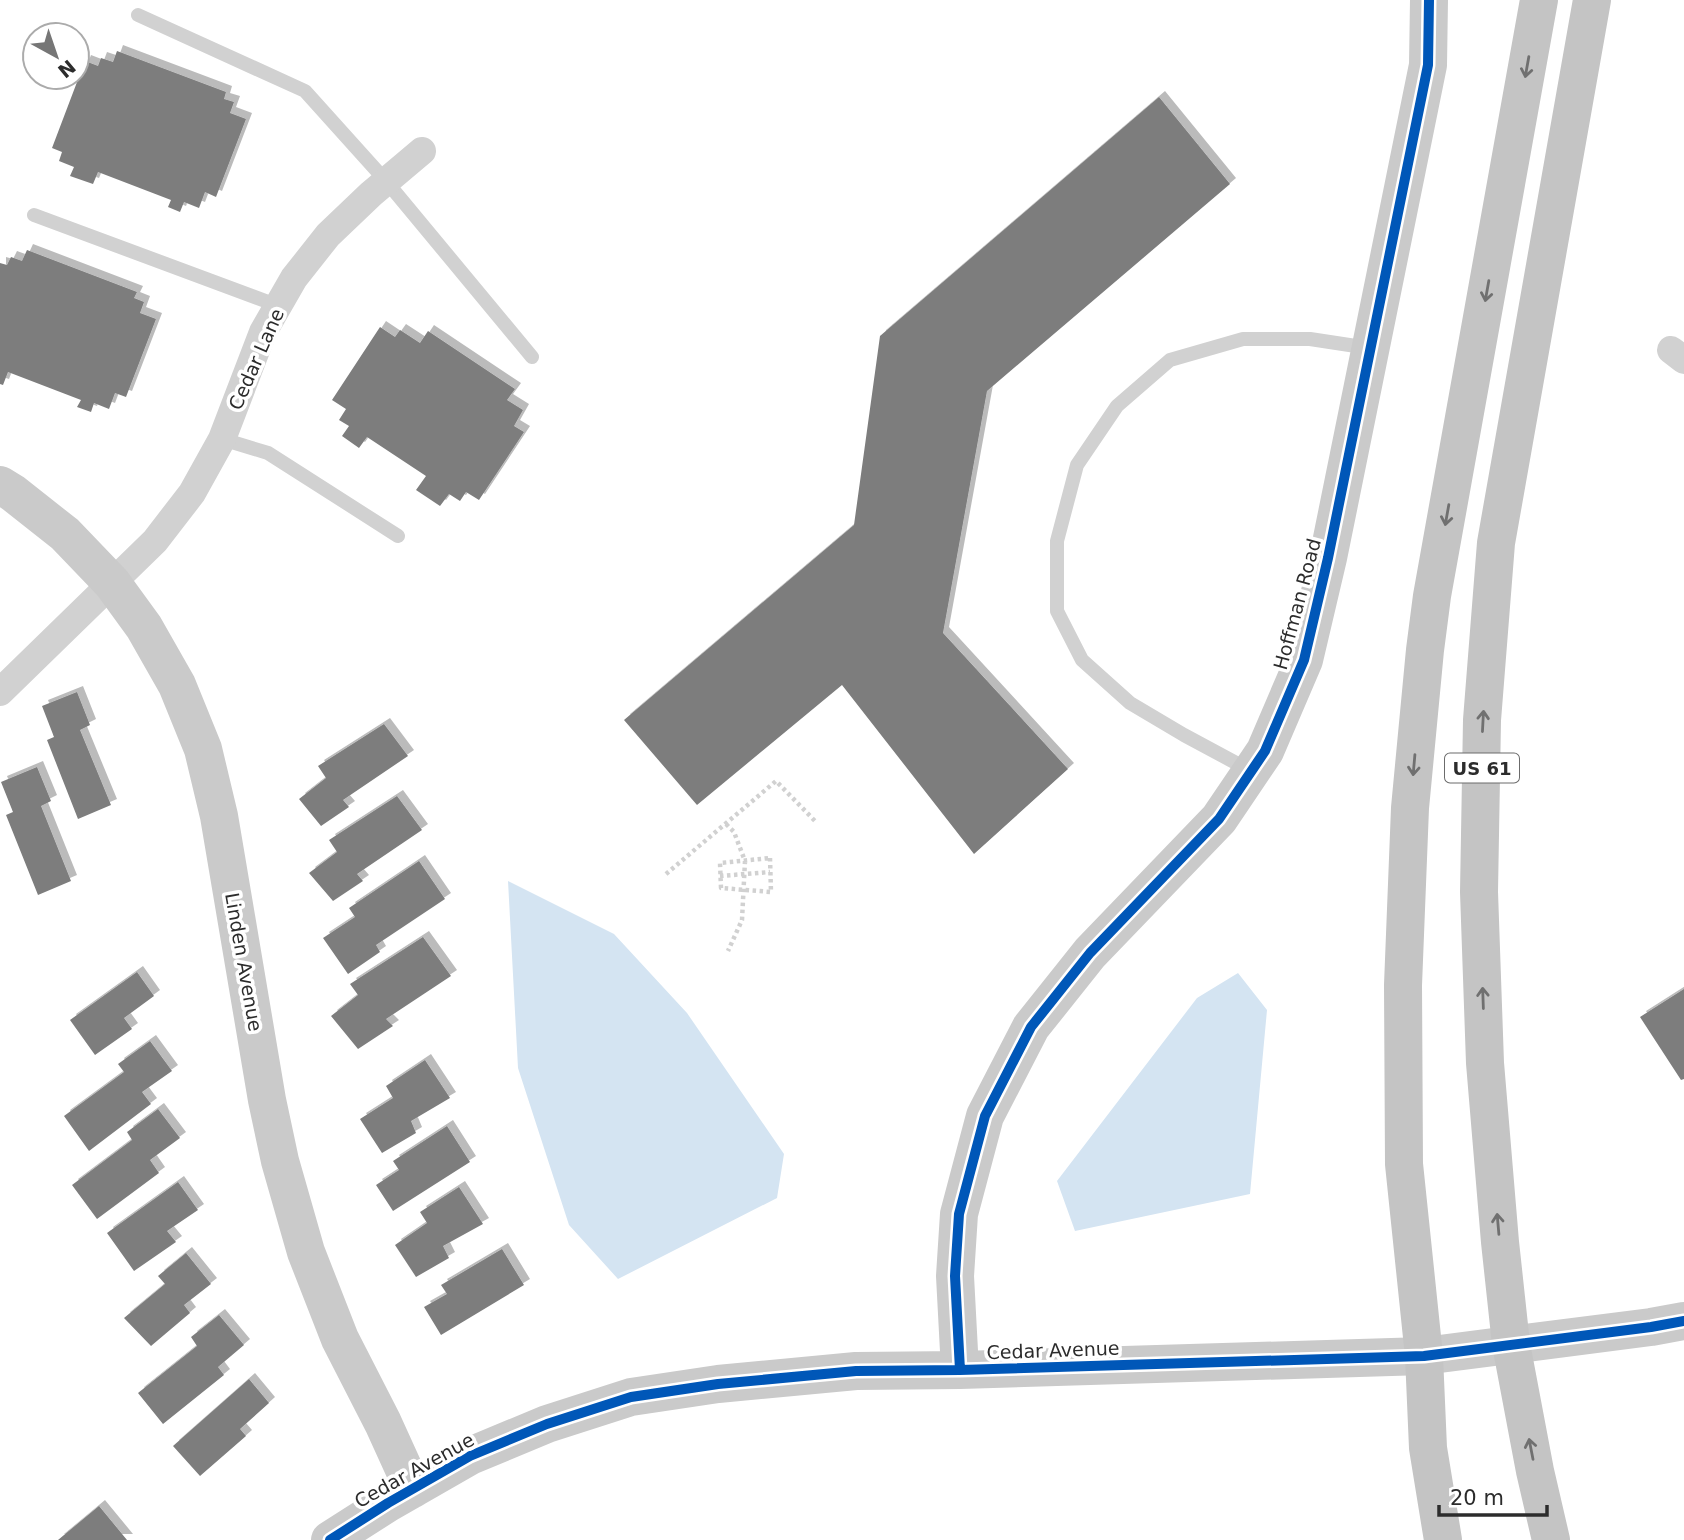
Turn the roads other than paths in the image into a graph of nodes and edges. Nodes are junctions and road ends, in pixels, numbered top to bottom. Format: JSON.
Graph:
{"nodes":[{"id":1,"x":1429,"y":0,"type":"edge"},
{"id":2,"x":1539,"y":0,"type":"edge"},
{"id":3,"x":1592,"y":0,"type":"edge"},
{"id":4,"x":138,"y":15,"type":"dead end"},
{"id":5,"x":422,"y":151,"type":"dead end"},
{"id":6,"x":386,"y":181,"type":"junction"},
{"id":7,"x":34,"y":215,"type":"dead end"},
{"id":8,"x":279,"y":306,"type":"junction"},
{"id":9,"x":1370,"y":348,"type":"junction"},
{"id":10,"x":532,"y":357,"type":"dead end"},
{"id":11,"x":222,"y":439,"type":"junction"},
{"id":12,"x":0,"y":485,"type":"edge"},
{"id":13,"x":398,"y":536,"type":"dead end"},
{"id":14,"x":112,"y":583,"type":"junction"},
{"id":15,"x":0,"y":692,"type":"edge"},
{"id":16,"x":1252,"y":772,"type":"junction"},
{"id":17,"x":1684,"y":1321,"type":"edge"},
{"id":18,"x":1511,"y":1344,"type":"junction"},
{"id":19,"x":1424,"y":1356,"type":"junction"},
{"id":20,"x":960,"y":1370,"type":"junction"},
{"id":21,"x":413,"y":1489,"type":"junction"},
{"id":22,"x":330,"y":1540,"type":"edge"},
{"id":23,"x":1443,"y":1540,"type":"edge"},
{"id":24,"x":1551,"y":1540,"type":"edge"}],
"edges":[{"from":1,"to":9,"type":"street","name":"Hoffman Road"},
{"from":2,"to":19,"type":"main road","one_way":true},
{"from":18,"to":3,"type":"main road","number":"US 61","one_way":true},
{"from":4,"to":6,"type":"lane"},
{"from":5,"to":6,"type":"street","name":"Cedar Lane"},
{"from":6,"to":8,"type":"street","name":"Cedar Lane"},
{"from":6,"to":10,"type":"lane"},
{"from":7,"to":8,"type":"lane"},
{"from":8,"to":11,"type":"street","name":"Cedar Lane"},
{"from":9,"to":16,"type":"street","name":"Hoffman Road"},
{"from":9,"to":16,"type":"lane"},
{"from":11,"to":13,"type":"lane"},
{"from":11,"to":14,"type":"street","name":"Cedar Lane"},
{"from":12,"to":14,"type":"street","name":"Linden Avenue"},
{"from":14,"to":15,"type":"street","name":"Cedar Lane"},
{"from":14,"to":21,"type":"street","name":"Linden Avenue"},
{"from":16,"to":20,"type":"street","name":"Hoffman Road"},
{"from":17,"to":18,"type":"street","name":"Cedar Avenue"},
{"from":18,"to":19,"type":"street","name":"Cedar Avenue"},
{"from":24,"to":18,"type":"main road","number":"US 61","one_way":true},
{"from":19,"to":20,"type":"street","name":"Cedar Avenue"},
{"from":19,"to":23,"type":"main road"},
{"from":20,"to":21,"type":"street","name":"Cedar Avenue"},
{"from":21,"to":22,"type":"street","name":"Cedar Avenue"}]}
